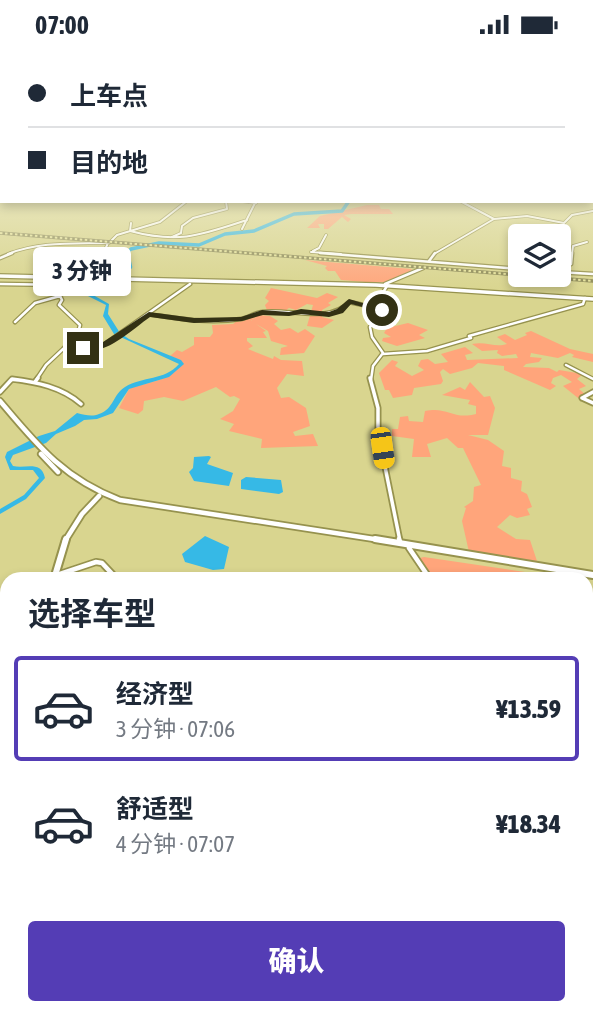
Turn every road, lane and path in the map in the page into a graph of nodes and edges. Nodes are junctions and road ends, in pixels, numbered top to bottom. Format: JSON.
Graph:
{"nodes":[{"id":1,"x":184,"y":203,"type":"edge"},
{"id":2,"x":226,"y":203,"type":"edge"},
{"id":3,"x":256,"y":203,"type":"edge"},
{"id":4,"x":464,"y":203,"type":"edge"},
{"id":5,"x":593,"y":211,"type":"edge"},
{"id":6,"x":494,"y":219,"type":"junction"},
{"id":7,"x":247,"y":220,"type":"junction"},
{"id":8,"x":131,"y":223,"type":"dead end"},
{"id":9,"x":242,"y":229,"type":"dead end"},
{"id":10,"x":130,"y":231,"type":"junction"},
{"id":11,"x":326,"y":235,"type":"dead end"},
{"id":12,"x":172,"y":237,"type":"junction"},
{"id":13,"x":108,"y":243,"type":"junction"},
{"id":14,"x":587,"y":243,"type":"dead end"},
{"id":15,"x":0,"y":258,"type":"edge"},
{"id":16,"x":571,"y":258,"type":"edge"},
{"id":17,"x":428,"y":262,"type":"junction"},
{"id":18,"x":423,"y":268,"type":"dead end"},
{"id":19,"x":508,"y":268,"type":"edge"},
{"id":20,"x":90,"y":269,"type":"dead end"},
{"id":21,"x":571,"y":271,"type":"edge"},
{"id":22,"x":593,"y":274,"type":"edge"},
{"id":23,"x":0,"y":275,"type":"edge"},
{"id":24,"x":75,"y":282,"type":"dead end"},
{"id":25,"x":0,"y":284,"type":"edge"},
{"id":26,"x":190,"y":284,"type":"dead end"},
{"id":27,"x":70,"y":285,"type":"junction"},
{"id":28,"x":386,"y":285,"type":"junction"},
{"id":29,"x":60,"y":296,"type":"junction"},
{"id":30,"x":585,"y":298,"type":"junction"},
{"id":31,"x":593,"y":298,"type":"edge"},
{"id":32,"x":381,"y":308,"type":"junction"},
{"id":33,"x":149,"y":314,"type":"junction"},
{"id":34,"x":15,"y":322,"type":"dead end"},
{"id":35,"x":63,"y":349,"type":"junction"},
{"id":36,"x":383,"y":354,"type":"junction"},
{"id":37,"x":566,"y":365,"type":"dead end"},
{"id":38,"x":593,"y":379,"type":"edge"},
{"id":39,"x":35,"y":381,"type":"junction"},
{"id":40,"x":0,"y":391,"type":"edge"},
{"id":41,"x":593,"y":392,"type":"edge"},
{"id":42,"x":0,"y":403,"type":"edge"},
{"id":43,"x":593,"y":403,"type":"edge"},
{"id":44,"x":80,"y":404,"type":"dead end"},
{"id":45,"x":39,"y":449,"type":"junction"},
{"id":46,"x":99,"y":496,"type":"junction"},
{"id":47,"x":401,"y":543,"type":"junction"},
{"id":48,"x":409,"y":548,"type":"junction"},
{"id":49,"x":57,"y":572,"type":"edge"},
{"id":50,"x":69,"y":572,"type":"edge"},
{"id":51,"x":110,"y":572,"type":"edge"},
{"id":52,"x":424,"y":572,"type":"edge"},
{"id":53,"x":561,"y":572,"type":"edge"},
{"id":54,"x":565,"y":572,"type":"edge"}],
"edges":[{"from":1,"to":10,"type":"street"},
{"from":2,"to":12,"type":"street"},
{"from":3,"to":7,"type":"street"},
{"from":4,"to":6,"type":"street"},
{"from":5,"to":6,"type":"street"},
{"from":6,"to":17,"type":"street"},
{"from":7,"to":9,"type":"street"},
{"from":7,"to":12,"type":"street"},
{"from":8,"to":10,"type":"street"},
{"from":10,"to":12,"type":"street"},
{"from":10,"to":13,"type":"street"},
{"from":11,"to":17,"type":"street"},
{"from":13,"to":15,"type":"street"},
{"from":13,"to":20,"type":"street"},
{"from":14,"to":16,"type":"street"},
{"from":17,"to":19,"type":"street"},
{"from":18,"to":28,"type":"street"},
{"from":21,"to":22,"type":"street"},
{"from":23,"to":28,"type":"main road"},
{"from":24,"to":27,"type":"street"},
{"from":25,"to":27,"type":"street"},
{"from":26,"to":33,"type":"street"},
{"from":27,"to":29,"type":"street"},
{"from":28,"to":30,"type":"main road"},
{"from":28,"to":31,"type":"main road"},
{"from":28,"to":32,"type":"street"},
{"from":29,"to":34,"type":"street"},
{"from":29,"to":35,"type":"street"},
{"from":30,"to":31,"type":"main road"},
{"from":30,"to":36,"type":"street"},
{"from":32,"to":33,"type":"street"},
{"from":32,"to":36,"type":"street"},
{"from":33,"to":35,"type":"street"},
{"from":35,"to":39,"type":"street"},
{"from":36,"to":47,"type":"street"},
{"from":37,"to":38,"type":"street"},
{"from":39,"to":40,"type":"street"},
{"from":39,"to":44,"type":"street"},
{"from":41,"to":43,"type":"street"},
{"from":42,"to":45,"type":"main road"},
{"from":45,"to":46,"type":"main road"},
{"from":45,"to":47,"type":"main road"},
{"from":46,"to":48,"type":"main road"},
{"from":46,"to":49,"type":"main road"},
{"from":47,"to":54,"type":"main road"},
{"from":48,"to":52,"type":"street"},
{"from":48,"to":53,"type":"main road"},
{"from":50,"to":51,"type":"street"}]}
